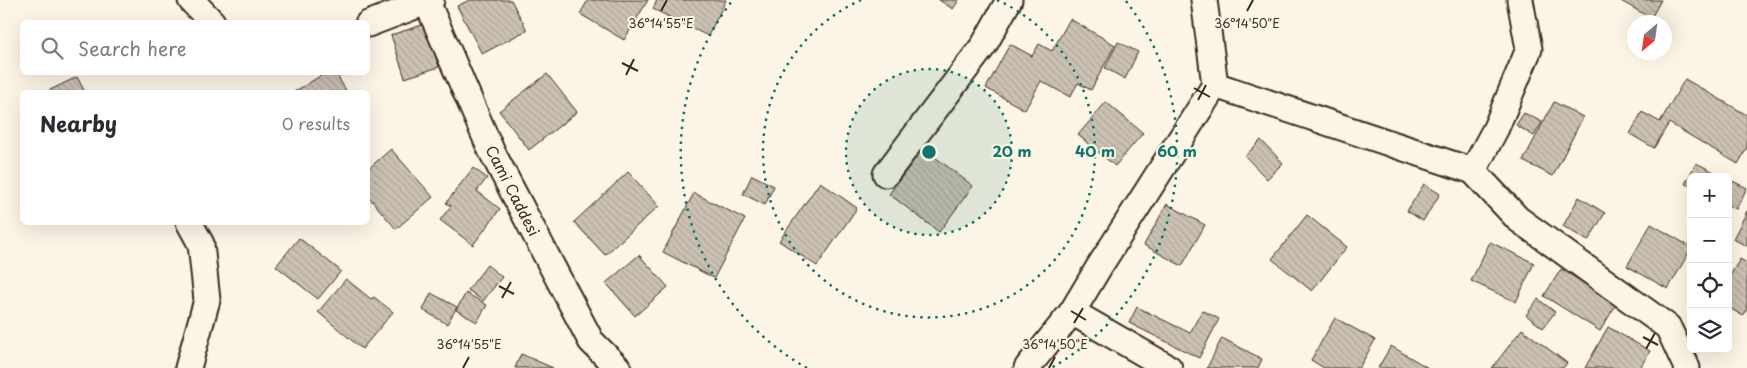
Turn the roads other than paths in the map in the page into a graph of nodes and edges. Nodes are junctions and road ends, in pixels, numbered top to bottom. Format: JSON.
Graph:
{"nodes":[{"id":1,"x":191,"y":0,"type":"edge"},
{"id":2,"x":1009,"y":0,"type":"edge"},
{"id":3,"x":1204,"y":0,"type":"edge"},
{"id":4,"x":1520,"y":0,"type":"edge"},
{"id":5,"x":429,"y":1,"type":"edge"},
{"id":6,"x":210,"y":20,"type":"edge"},
{"id":7,"x":370,"y":23,"type":"edge"},
{"id":8,"x":1215,"y":85,"type":"junction"},
{"id":9,"x":1473,"y":171,"type":"junction"},
{"id":10,"x":886,"y":174,"type":"dead end"},
{"id":11,"x":191,"y":225,"type":"edge"},
{"id":12,"x":1072,"y":312,"type":"junction"},
{"id":13,"x":188,"y":368,"type":"edge"},
{"id":14,"x":618,"y":368,"type":"edge"},
{"id":15,"x":1027,"y":368,"type":"edge"},
{"id":16,"x":1169,"y":368,"type":"edge"},
{"id":17,"x":1687,"y":368,"type":"edge"}],
"edges":[{"from":1,"to":6,"type":"street"},
{"from":2,"to":10,"type":"street"},
{"from":3,"to":8,"type":"street"},
{"from":4,"to":9,"type":"street"},
{"from":5,"to":7,"type":"street"},
{"from":5,"to":14,"type":"street","name":"Cami Caddesi"},
{"from":8,"to":9,"type":"street"},
{"from":8,"to":12,"type":"street"},
{"from":9,"to":17,"type":"street"},
{"from":11,"to":13,"type":"street"},
{"from":12,"to":15,"type":"street"},
{"from":12,"to":16,"type":"street"}]}
